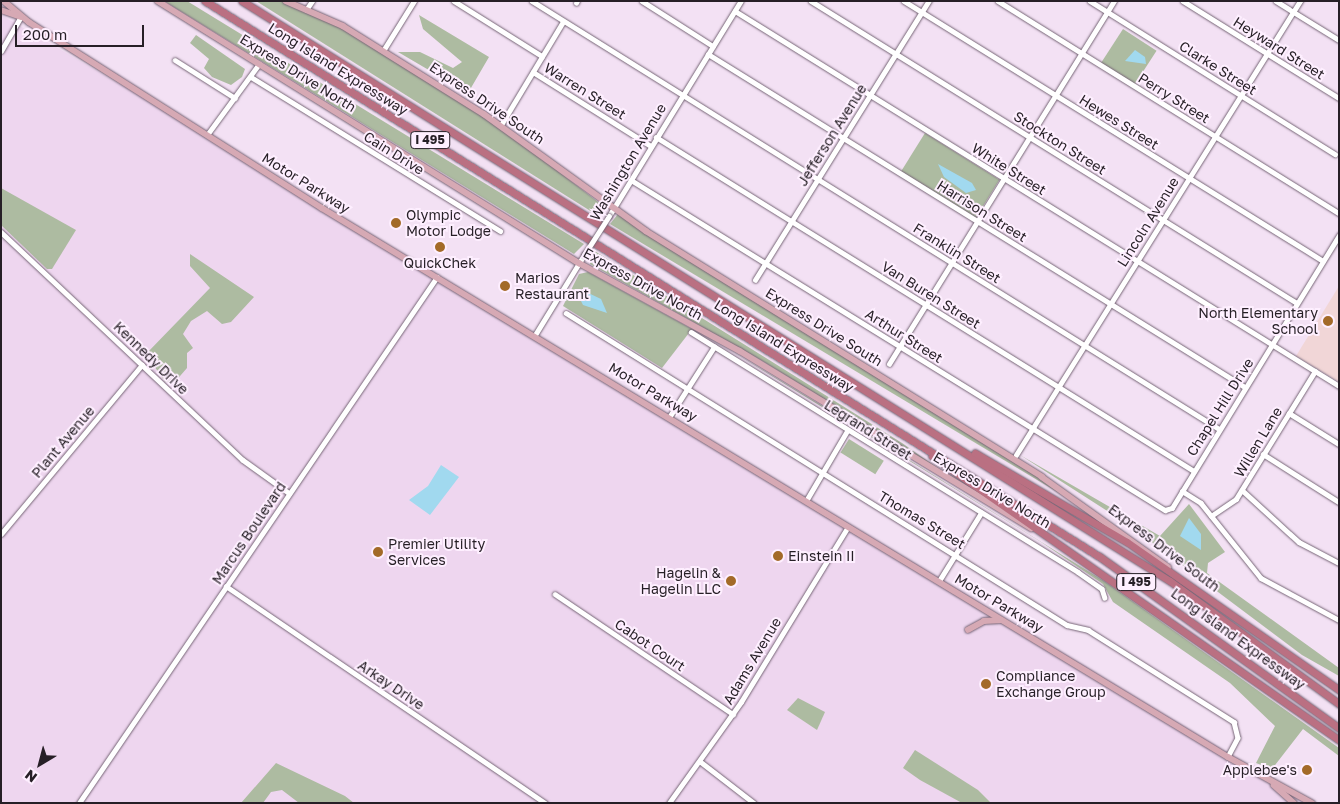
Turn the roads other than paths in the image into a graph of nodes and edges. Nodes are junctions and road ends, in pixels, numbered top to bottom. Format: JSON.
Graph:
{"nodes":[{"id":1,"x":4,"y":1,"type":"edge"},
{"id":2,"x":158,"y":1,"type":"edge"},
{"id":3,"x":198,"y":1,"type":"edge"},
{"id":4,"x":205,"y":1,"type":"edge"},
{"id":5,"x":242,"y":1,"type":"edge"},
{"id":6,"x":248,"y":1,"type":"edge"},
{"id":7,"x":286,"y":1,"type":"edge"},
{"id":8,"x":312,"y":1,"type":"edge"},
{"id":9,"x":414,"y":1,"type":"edge"},
{"id":10,"x":454,"y":1,"type":"edge"},
{"id":11,"x":532,"y":1,"type":"edge"},
{"id":12,"x":642,"y":1,"type":"edge"},
{"id":13,"x":741,"y":1,"type":"edge"},
{"id":14,"x":810,"y":1,"type":"edge"},
{"id":15,"x":904,"y":1,"type":"edge"},
{"id":16,"x":928,"y":1,"type":"edge"},
{"id":17,"x":998,"y":1,"type":"edge"},
{"id":18,"x":1090,"y":1,"type":"edge"},
{"id":19,"x":1114,"y":1,"type":"edge"},
{"id":20,"x":1182,"y":1,"type":"edge"},
{"id":21,"x":1276,"y":1,"type":"edge"},
{"id":22,"x":1300,"y":1,"type":"edge"},
{"id":23,"x":1,"y":10,"type":"edge"},
{"id":24,"x":306,"y":10,"type":"junction"},
{"id":25,"x":735,"y":12,"type":"junction"},
{"id":26,"x":922,"y":12,"type":"junction"},
{"id":27,"x":1107,"y":12,"type":"junction"},
{"id":28,"x":1293,"y":12,"type":"junction"},
{"id":29,"x":21,"y":17,"type":"junction"},
{"id":30,"x":563,"y":22,"type":"junction"},
{"id":31,"x":268,"y":40,"type":"junction"},
{"id":32,"x":1339,"y":40,"type":"edge"},
{"id":33,"x":312,"y":45,"type":"junction"},
{"id":34,"x":713,"y":46,"type":"junction"},
{"id":35,"x":1,"y":51,"type":"edge"},
{"id":36,"x":383,"y":51,"type":"junction"},
{"id":37,"x":1081,"y":53,"type":"junction"},
{"id":38,"x":708,"y":54,"type":"junction"},
{"id":39,"x":896,"y":54,"type":"junction"},
{"id":40,"x":1267,"y":54,"type":"junction"},
{"id":41,"x":542,"y":56,"type":"junction"},
{"id":42,"x":175,"y":60,"type":"dead end"},
{"id":43,"x":260,"y":64,"type":"junction"},
{"id":44,"x":533,"y":72,"type":"junction"},
{"id":45,"x":251,"y":77,"type":"junction"},
{"id":46,"x":682,"y":96,"type":"junction"},
{"id":47,"x":870,"y":96,"type":"junction"},
{"id":48,"x":1055,"y":96,"type":"junction"},
{"id":49,"x":1241,"y":96,"type":"junction"},
{"id":50,"x":235,"y":98,"type":"junction"},
{"id":51,"x":1339,"y":98,"type":"edge"},
{"id":52,"x":501,"y":125,"type":"junction"},
{"id":53,"x":207,"y":135,"type":"junction"},
{"id":54,"x":656,"y":137,"type":"junction"},
{"id":55,"x":1029,"y":137,"type":"junction"},
{"id":56,"x":843,"y":138,"type":"junction"},
{"id":57,"x":1215,"y":138,"type":"junction"},
{"id":58,"x":651,"y":146,"type":"junction"},
{"id":59,"x":1336,"y":154,"type":"dead end"},
{"id":60,"x":1003,"y":179,"type":"junction"},
{"id":61,"x":1189,"y":179,"type":"junction"},
{"id":62,"x":631,"y":180,"type":"junction"},
{"id":63,"x":818,"y":180,"type":"junction"},
{"id":64,"x":613,"y":208,"type":"junction"},
{"id":65,"x":1339,"y":213,"type":"edge"},
{"id":66,"x":792,"y":221,"type":"junction"},
{"id":67,"x":976,"y":221,"type":"junction"},
{"id":68,"x":1162,"y":221,"type":"junction"},
{"id":69,"x":500,"y":231,"type":"dead end"},
{"id":70,"x":1,"y":232,"type":"edge"},
{"id":71,"x":1339,"y":235,"type":"edge"},
{"id":72,"x":1323,"y":261,"type":"junction"},
{"id":73,"x":950,"y":262,"type":"junction"},
{"id":74,"x":1137,"y":262,"type":"junction"},
{"id":75,"x":579,"y":263,"type":"junction"},
{"id":76,"x":766,"y":263,"type":"junction"},
{"id":77,"x":437,"y":276,"type":"junction"},
{"id":78,"x":755,"y":280,"type":"dead end"},
{"id":79,"x":925,"y":303,"type":"junction"},
{"id":80,"x":1297,"y":303,"type":"junction"},
{"id":81,"x":1110,"y":304,"type":"junction"},
{"id":82,"x":566,"y":314,"type":"dead end"},
{"id":83,"x":691,"y":332,"type":"dead end"},
{"id":84,"x":535,"y":335,"type":"junction"},
{"id":85,"x":1272,"y":344,"type":"junction"},
{"id":86,"x":1084,"y":345,"type":"junction"},
{"id":87,"x":898,"y":346,"type":"junction"},
{"id":88,"x":714,"y":347,"type":"junction"},
{"id":89,"x":889,"y":364,"type":"dead end"},
{"id":90,"x":142,"y":365,"type":"junction"},
{"id":91,"x":1315,"y":371,"type":"junction"},
{"id":92,"x":1339,"y":386,"type":"edge"},
{"id":93,"x":1245,"y":387,"type":"junction"},
{"id":94,"x":1059,"y":388,"type":"junction"},
{"id":95,"x":688,"y":389,"type":"junction"},
{"id":96,"x":1289,"y":413,"type":"junction"},
{"id":97,"x":670,"y":416,"type":"junction"},
{"id":98,"x":1033,"y":429,"type":"junction"},
{"id":99,"x":1219,"y":430,"type":"junction"},
{"id":100,"x":847,"y":431,"type":"junction"},
{"id":101,"x":949,"y":442,"type":"junction"},
{"id":102,"x":1339,"y":444,"type":"edge"},
{"id":103,"x":925,"y":449,"type":"junction"},
{"id":104,"x":1263,"y":454,"type":"junction"},
{"id":105,"x":1016,"y":455,"type":"dead end"},
{"id":106,"x":822,"y":472,"type":"junction"},
{"id":107,"x":1194,"y":472,"type":"junction"},
{"id":108,"x":1242,"y":490,"type":"junction"},
{"id":109,"x":1182,"y":491,"type":"junction"},
{"id":110,"x":289,"y":493,"type":"junction"},
{"id":111,"x":806,"y":501,"type":"junction"},
{"id":112,"x":1339,"y":502,"type":"edge"},
{"id":113,"x":1165,"y":510,"type":"joint"},
{"id":114,"x":981,"y":512,"type":"junction"},
{"id":115,"x":1211,"y":516,"type":"junction"},
{"id":116,"x":1,"y":523,"type":"edge"},
{"id":117,"x":848,"y":526,"type":"junction"},
{"id":118,"x":6,"y":528,"type":"junction"},
{"id":119,"x":1,"y":534,"type":"edge"},
{"id":120,"x":1042,"y":534,"type":"junction"},
{"id":121,"x":956,"y":553,"type":"junction"},
{"id":122,"x":1339,"y":563,"type":"edge"},
{"id":123,"x":1183,"y":579,"type":"junction"},
{"id":124,"x":938,"y":581,"type":"junction"},
{"id":125,"x":226,"y":586,"type":"junction"},
{"id":126,"x":555,"y":594,"type":"dead end"},
{"id":127,"x":1105,"y":598,"type":"dead end"},
{"id":128,"x":1003,"y":620,"type":"junction"},
{"id":129,"x":1339,"y":620,"type":"edge"},
{"id":130,"x":968,"y":630,"type":"dead end"},
{"id":131,"x":1291,"y":656,"type":"junction"},
{"id":132,"x":1339,"y":684,"type":"edge"},
{"id":133,"x":1339,"y":690,"type":"edge"},
{"id":134,"x":1339,"y":704,"type":"edge"},
{"id":135,"x":733,"y":714,"type":"junction"},
{"id":136,"x":1339,"y":728,"type":"edge"},
{"id":137,"x":1337,"y":739,"type":"edge"},
{"id":138,"x":1228,"y":757,"type":"junction"},
{"id":139,"x":701,"y":762,"type":"junction"},
{"id":140,"x":1274,"y":785,"type":"junction"},
{"id":141,"x":80,"y":803,"type":"edge"},
{"id":142,"x":545,"y":803,"type":"edge"},
{"id":143,"x":669,"y":803,"type":"edge"},
{"id":144,"x":754,"y":803,"type":"edge"},
{"id":145,"x":1294,"y":803,"type":"edge"},
{"id":146,"x":1312,"y":803,"type":"edge"}],
"edges":[{"from":1,"to":29,"type":"main road","name":"Motor Parkway"},
{"from":2,"to":43,"type":"main road","name":"Express Drive North"},
{"from":3,"to":31,"type":"highway"},
{"from":4,"to":31,"type":"highway","name":"Long Island Expressway","number":"I 495"},
{"from":5,"to":33,"type":"highway","name":"Long Island Expressway","number":"I 495"},
{"from":6,"to":33,"type":"highway"},
{"from":7,"to":24,"type":"main road","name":"Express Drive South"},
{"from":8,"to":24,"type":"street"},
{"from":9,"to":36,"type":"street"},
{"from":10,"to":41,"type":"street","name":"Warren Street"},
{"from":11,"to":30,"type":"street","name":"Franklin Street"},
{"from":12,"to":34,"type":"street"},
{"from":13,"to":25,"type":"street","name":"Washington Avenue"},
{"from":14,"to":39,"type":"street","name":"Stockton Street"},
{"from":15,"to":26,"type":"street","name":"Hewes Street"},
{"from":16,"to":26,"type":"street","name":"Jefferson Avenue"},
{"from":17,"to":37,"type":"street","name":"Perry Street"},
{"from":18,"to":27,"type":"street","name":"Clarke Street"},
{"from":19,"to":27,"type":"street"},
{"from":20,"to":40,"type":"street","name":"Heyward Street"},
{"from":21,"to":28,"type":"street"},
{"from":22,"to":28,"type":"street","name":"Lincoln Avenue"},
{"from":23,"to":29,"type":"main road","name":"Motor Parkway"},
{"from":24,"to":36,"type":"main road","name":"Express Drive South"},
{"from":25,"to":34,"type":"street","name":"Washington Avenue"},
{"from":25,"to":47,"type":"street","name":"White Street"},
{"from":26,"to":39,"type":"street","name":"Jefferson Avenue"},
{"from":26,"to":48,"type":"street","name":"Hewes Street"},
{"from":27,"to":37,"type":"street"},
{"from":27,"to":49,"type":"street","name":"Clarke Street"},
{"from":28,"to":32,"type":"street"},
{"from":28,"to":40,"type":"street","name":"Lincoln Avenue"},
{"from":29,"to":35,"type":"street"},
{"from":29,"to":53,"type":"main road","name":"Motor Parkway"},
{"from":30,"to":41,"type":"street"},
{"from":30,"to":46,"type":"street","name":"Franklin Street"},
{"from":31,"to":103,"type":"highway","name":"Long Island Expressway","number":"I 495"},
{"from":33,"to":101,"type":"highway","name":"Long Island Expressway","number":"I 495"},
{"from":34,"to":38,"type":"street","name":"Washington Avenue"},
{"from":36,"to":52,"type":"main road","name":"Express Drive South"},
{"from":37,"to":48,"type":"street"},
{"from":37,"to":57,"type":"street","name":"Perry Street"},
{"from":38,"to":46,"type":"street","name":"Washington Avenue"},
{"from":38,"to":56,"type":"street","name":"Harrison Street"},
{"from":39,"to":47,"type":"street","name":"Jefferson Avenue"},
{"from":39,"to":55,"type":"street","name":"Stockton Street"},
{"from":40,"to":49,"type":"street","name":"Lincoln Avenue"},
{"from":40,"to":51,"type":"street","name":"Heyward Street"},
{"from":41,"to":44,"type":"street"},
{"from":42,"to":50,"type":"street"},
{"from":43,"to":45,"type":"street"},
{"from":43,"to":75,"type":"main road","name":"Express Drive North"},
{"from":44,"to":52,"type":"street"},
{"from":44,"to":58,"type":"street","name":"Warren Street"},
{"from":45,"to":50,"type":"street"},
{"from":45,"to":69,"type":"street","name":"Cain Drive"},
{"from":46,"to":54,"type":"street","name":"Washington Avenue"},
{"from":46,"to":63,"type":"street","name":"Franklin Street"},
{"from":47,"to":56,"type":"street","name":"Jefferson Avenue"},
{"from":47,"to":60,"type":"street","name":"White Street"},
{"from":48,"to":55,"type":"street"},
{"from":48,"to":61,"type":"street","name":"Hewes Street"},
{"from":49,"to":57,"type":"street","name":"Lincoln Avenue"},
{"from":49,"to":59,"type":"street","name":"Clarke Street"},
{"from":50,"to":53,"type":"street"},
{"from":52,"to":64,"type":"main road","name":"Express Drive South"},
{"from":53,"to":77,"type":"main road","name":"Motor Parkway"},
{"from":54,"to":58,"type":"street","name":"Washington Avenue"},
{"from":54,"to":66,"type":"street","name":"Van Buren Street"},
{"from":55,"to":60,"type":"street"},
{"from":55,"to":68,"type":"street","name":"Stockton Street"},
{"from":56,"to":63,"type":"street","name":"Jefferson Avenue"},
{"from":56,"to":67,"type":"street","name":"Harrison Street"},
{"from":57,"to":61,"type":"street","name":"Lincoln Avenue"},
{"from":57,"to":65,"type":"street","name":"Perry Street"},
{"from":58,"to":62,"type":"street","name":"Washington Avenue"},
{"from":60,"to":67,"type":"street"},
{"from":60,"to":74,"type":"street","name":"White Street"},
{"from":61,"to":68,"type":"street","name":"Lincoln Avenue"},
{"from":61,"to":72,"type":"street","name":"Hewes Street"},
{"from":62,"to":64,"type":"street","name":"Washington Avenue"},
{"from":62,"to":76,"type":"street","name":"Arthur Street"},
{"from":63,"to":66,"type":"street","name":"Jefferson Avenue"},
{"from":63,"to":73,"type":"street","name":"Franklin Street"},
{"from":64,"to":75,"type":"street","name":"Washington Avenue","bridge":true},
{"from":64,"to":123,"type":"main road","name":"Express Drive South"},
{"from":66,"to":76,"type":"street","name":"Jefferson Avenue"},
{"from":66,"to":79,"type":"street","name":"Van Buren Street"},
{"from":67,"to":73,"type":"street"},
{"from":67,"to":81,"type":"street","name":"Harrison Street"},
{"from":68,"to":74,"type":"street","name":"Lincoln Avenue"},
{"from":68,"to":80,"type":"street","name":"Stockton Street"},
{"from":70,"to":90,"type":"street","name":"Kennedy Drive"},
{"from":71,"to":72,"type":"street","name":"Chapel Hill Drive"},
{"from":72,"to":80,"type":"street","name":"Chapel Hill Drive"},
{"from":73,"to":79,"type":"street"},
{"from":73,"to":86,"type":"street","name":"Franklin Street"},
{"from":74,"to":81,"type":"street","name":"Lincoln Avenue"},
{"from":74,"to":85,"type":"street","name":"White Street"},
{"from":75,"to":84,"type":"street","name":"Washington Avenue"},
{"from":75,"to":120,"type":"main road","name":"Express Drive North"},
{"from":76,"to":78,"type":"street","name":"Jefferson Avenue"},
{"from":76,"to":87,"type":"street","name":"Arthur Street"},
{"from":77,"to":84,"type":"main road","name":"Motor Parkway"},
{"from":77,"to":110,"type":"street","name":"Marcus Boulevard"},
{"from":79,"to":87,"type":"street"},
{"from":79,"to":94,"type":"street","name":"Van Buren Street"},
{"from":80,"to":85,"type":"street","name":"Chapel Hill Drive"},
{"from":81,"to":86,"type":"street","name":"Lincoln Avenue"},
{"from":81,"to":93,"type":"street","name":"Harrison Street"},
{"from":82,"to":95,"type":"street","name":"Thomas Street"},
{"from":83,"to":88,"type":"street","name":"Legrand Street"},
{"from":84,"to":97,"type":"main road","name":"Motor Parkway"},
{"from":85,"to":91,"type":"street","name":"White Street"},
{"from":85,"to":93,"type":"street","name":"Chapel Hill Drive"},
{"from":86,"to":94,"type":"street","name":"Lincoln Avenue"},
{"from":86,"to":99,"type":"street","name":"Franklin Street"},
{"from":87,"to":89,"type":"street"},
{"from":87,"to":98,"type":"street","name":"Arthur Street"},
{"from":88,"to":95,"type":"street"},
{"from":88,"to":100,"type":"street","name":"Legrand Street"},
{"from":90,"to":110,"type":"street","name":"Kennedy Drive"},
{"from":90,"to":118,"type":"street","name":"Plant Avenue"},
{"from":91,"to":92,"type":"street","name":"White Street"},
{"from":91,"to":96,"type":"street","name":"Willen Lane"},
{"from":93,"to":99,"type":"street","name":"Chapel Hill Drive"},
{"from":94,"to":98,"type":"street","name":"Lincoln Avenue"},
{"from":94,"to":107,"type":"street","name":"Van Buren Street"},
{"from":95,"to":97,"type":"street"},
{"from":95,"to":106,"type":"street","name":"Thomas Street"},
{"from":96,"to":102,"type":"street"},
{"from":96,"to":104,"type":"street","name":"Willen Lane"},
{"from":97,"to":111,"type":"main road","name":"Motor Parkway"},
{"from":98,"to":105,"type":"street","name":"Lincoln Avenue"},
{"from":98,"to":113,"type":"street","name":"Arthur Street"},
{"from":99,"to":107,"type":"street","name":"Chapel Hill Drive"},
{"from":100,"to":106,"type":"street"},
{"from":100,"to":114,"type":"street","name":"Legrand Street"},
{"from":101,"to":123,"type":"highway"},
{"from":101,"to":134,"type":"highway","name":"Long Island Expressway","number":"I 495"},
{"from":103,"to":120,"type":"highway"},
{"from":103,"to":136,"type":"highway","name":"Long Island Expressway","number":"I 495"},
{"from":104,"to":108,"type":"street","name":"Willen Lane"},
{"from":104,"to":112,"type":"street"},
{"from":106,"to":111,"type":"street"},
{"from":106,"to":121,"type":"street","name":"Thomas Street"},
{"from":107,"to":109,"type":"street","name":"Chapel Hill Drive"},
{"from":108,"to":115,"type":"street","name":"Willen Lane"},
{"from":108,"to":122,"type":"street"},
{"from":109,"to":113,"type":"street","name":"Chapel Hill Drive"},
{"from":109,"to":115,"type":"street"},
{"from":110,"to":125,"type":"street","name":"Marcus Boulevard"},
{"from":111,"to":117,"type":"main road","name":"Motor Parkway"},
{"from":114,"to":121,"type":"street"},
{"from":114,"to":127,"type":"street","name":"Legrand Street"},
{"from":115,"to":129,"type":"street"},
{"from":116,"to":118,"type":"street"},
{"from":117,"to":124,"type":"main road","name":"Motor Parkway"},
{"from":117,"to":135,"type":"street","name":"Adams Avenue"},
{"from":118,"to":119,"type":"street","name":"Plant Avenue"},
{"from":120,"to":137,"type":"highway","name":"Express Drive North"},
{"from":121,"to":124,"type":"street"},
{"from":121,"to":138,"type":"street","name":"Thomas Street"},
{"from":123,"to":131,"type":"highway","name":"Express Drive South"},
{"from":124,"to":128,"type":"main road","name":"Motor Parkway"},
{"from":125,"to":141,"type":"street","name":"Marcus Boulevard"},
{"from":125,"to":142,"type":"street","name":"Arkay Drive"},
{"from":126,"to":135,"type":"street","name":"Cabot Court"},
{"from":128,"to":130,"type":"main road"},
{"from":128,"to":138,"type":"main road","name":"Motor Parkway"},
{"from":131,"to":132,"type":"highway"},
{"from":131,"to":133,"type":"highway","name":"Express Drive South"},
{"from":135,"to":139,"type":"street","name":"Adams Avenue"},
{"from":138,"to":140,"type":"main road","name":"Motor Parkway"},
{"from":139,"to":143,"type":"street","name":"Adams Avenue"},
{"from":139,"to":144,"type":"street"},
{"from":140,"to":145,"type":"main road","name":"Motor Parkway"},
{"from":140,"to":146,"type":"main road","name":"Motor Parkway"}]}
